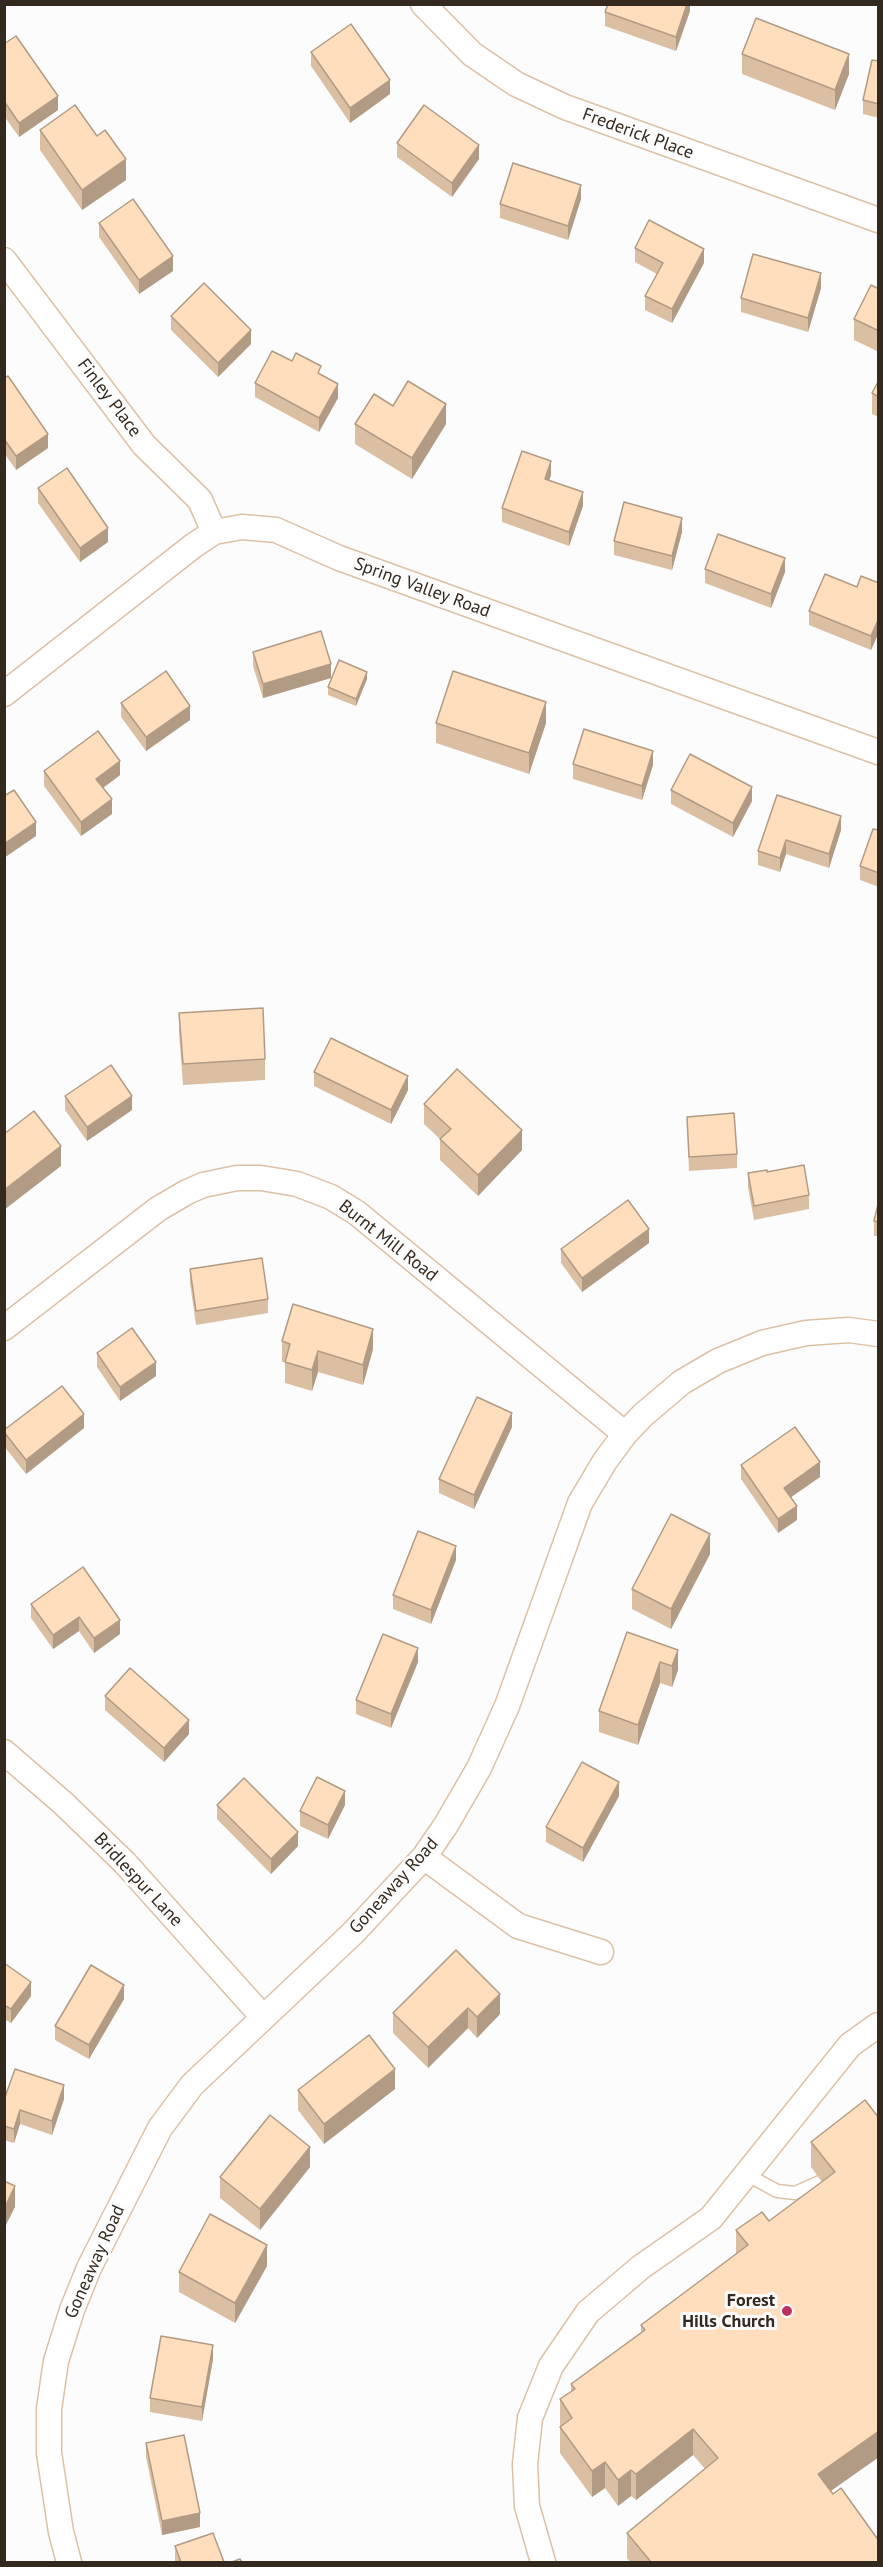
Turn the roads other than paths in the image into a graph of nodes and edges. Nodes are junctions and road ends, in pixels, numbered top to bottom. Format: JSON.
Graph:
{"nodes":[{"id":1,"x":423,"y":4,"type":"edge"},
{"id":2,"x":879,"y":220,"type":"edge"},
{"id":3,"x":4,"y":260,"type":"edge"},
{"id":4,"x":214,"y":532,"type":"junction"},
{"id":5,"x":4,"y":694,"type":"edge"},
{"id":6,"x":879,"y":752,"type":"edge"},
{"id":7,"x":4,"y":1328,"type":"edge"},
{"id":8,"x":879,"y":1334,"type":"edge"},
{"id":9,"x":625,"y":1434,"type":"junction"},
{"id":10,"x":4,"y":1752,"type":"edge"},
{"id":11,"x":424,"y":1857,"type":"junction"},
{"id":12,"x":601,"y":1952,"type":"dead end"},
{"id":13,"x":262,"y":2017,"type":"junction"},
{"id":14,"x":879,"y":2025,"type":"edge"},
{"id":15,"x":746,"y":2174,"type":"junction"},
{"id":16,"x":822,"y":2181,"type":"edge"},
{"id":17,"x":69,"y":2562,"type":"edge"},
{"id":18,"x":543,"y":2562,"type":"edge"}],
"edges":[{"from":1,"to":2,"type":"street","name":"Frederick Place"},
{"from":3,"to":4,"type":"street","name":"Finley Place"},
{"from":4,"to":5,"type":"street","name":"Spring Valley Road"},
{"from":4,"to":6,"type":"street","name":"Spring Valley Road"},
{"from":7,"to":9,"type":"street","name":"Burnt Mill Road"},
{"from":8,"to":9,"type":"street","name":"Goneaway Road"},
{"from":9,"to":11,"type":"street","name":"Goneaway Road"},
{"from":10,"to":13,"type":"street","name":"Bridlespur Lane"},
{"from":11,"to":12,"type":"street"},
{"from":11,"to":13,"type":"street","name":"Goneaway Road"},
{"from":13,"to":17,"type":"street","name":"Goneaway Road"},
{"from":14,"to":15,"type":"street"},
{"from":15,"to":16,"type":"lane"},
{"from":15,"to":18,"type":"street"}]}
